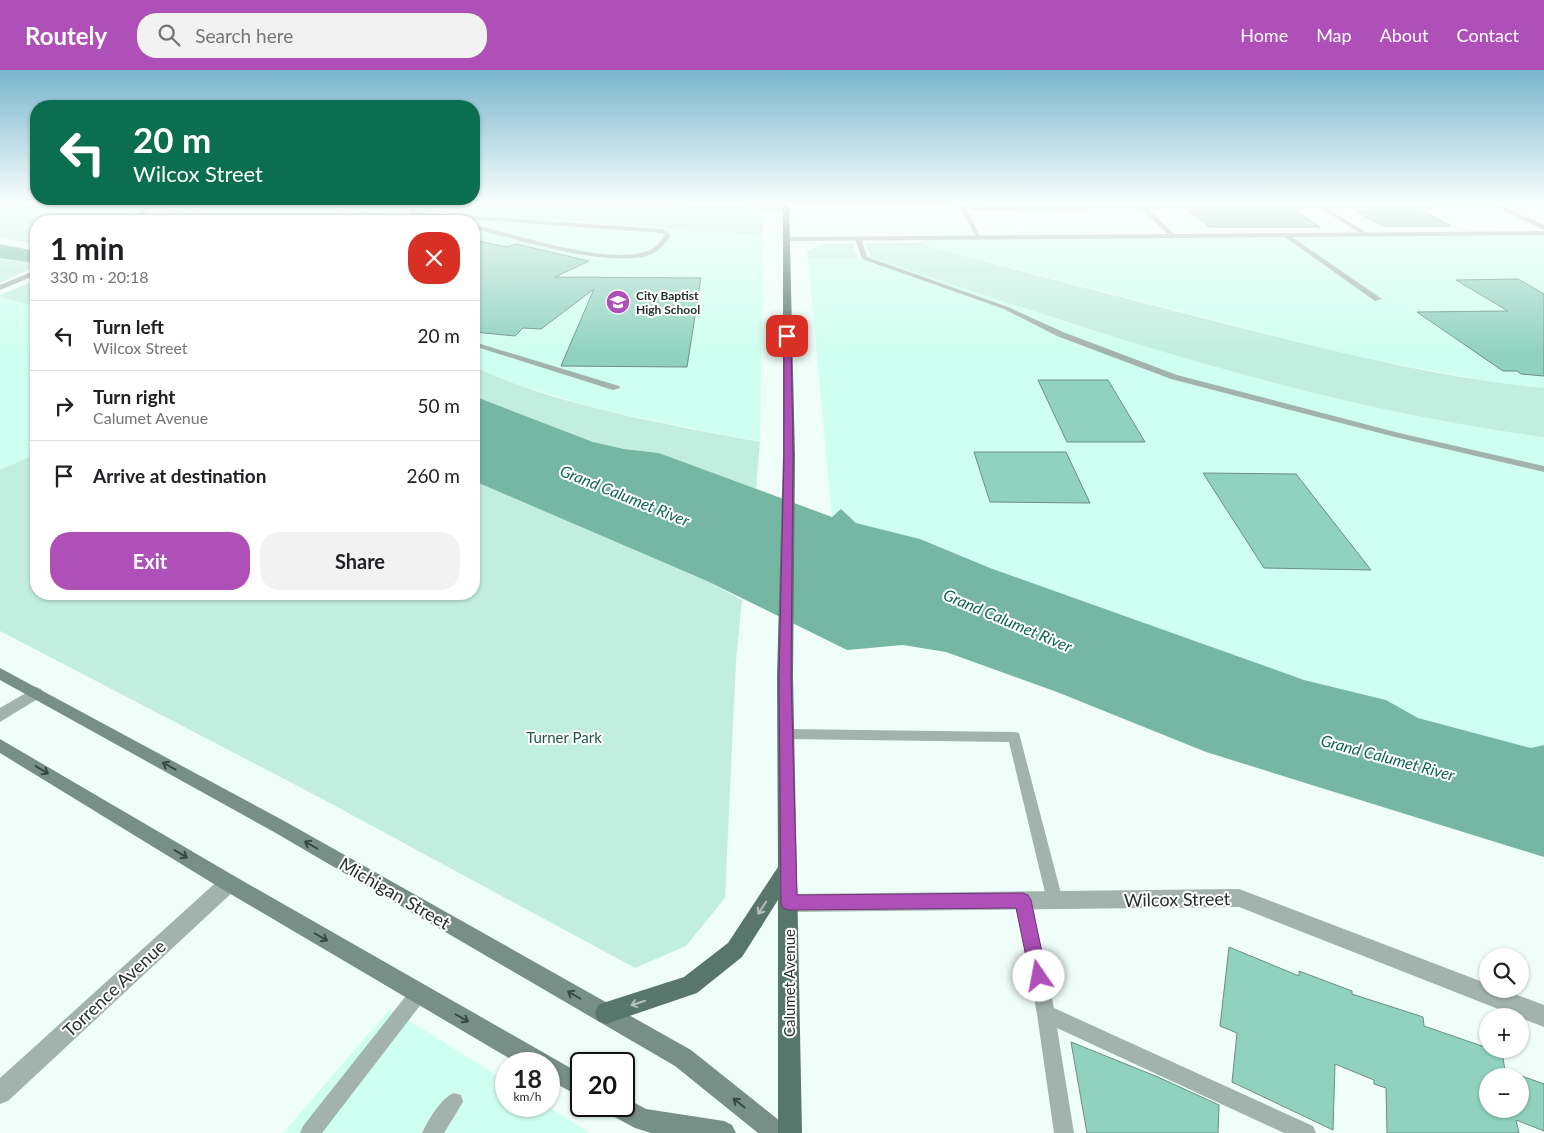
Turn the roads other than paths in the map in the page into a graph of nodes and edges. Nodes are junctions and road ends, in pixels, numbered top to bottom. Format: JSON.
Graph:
{"nodes":[{"id":1,"x":600,"y":254,"type":"edge"},
{"id":2,"x":649,"y":254,"type":"edge"},
{"id":3,"x":786,"y":254,"type":"edge"},
{"id":4,"x":863,"y":254,"type":"edge"},
{"id":5,"x":1312,"y":254,"type":"edge"},
{"id":6,"x":30,"y":275,"type":"edge"},
{"id":7,"x":0,"y":288,"type":"edge"},
{"id":8,"x":1378,"y":299,"type":"dead end"},
{"id":9,"x":480,"y":346,"type":"edge"},
{"id":10,"x":616,"y":388,"type":"dead end"},
{"id":11,"x":1544,"y":469,"type":"edge"},
{"id":12,"x":0,"y":673,"type":"edge"},
{"id":13,"x":36,"y":693,"type":"junction"},
{"id":14,"x":0,"y":716,"type":"edge"},
{"id":15,"x":786,"y":734,"type":"junction"},
{"id":16,"x":0,"y":745,"type":"edge"},
{"id":17,"x":788,"y":867,"type":"junction"},
{"id":18,"x":229,"y":883,"type":"junction"},
{"id":19,"x":1023,"y":900,"type":"junction"},
{"id":20,"x":1055,"y":901,"type":"junction"},
{"id":21,"x":789,"y":903,"type":"junction"},
{"id":22,"x":419,"y":993,"type":"junction"},
{"id":23,"x":606,"y":1013,"type":"junction"},
{"id":24,"x":1046,"y":1014,"type":"junction"},
{"id":25,"x":1544,"y":1016,"type":"edge"},
{"id":26,"x":520,"y":1052,"type":"edge"},
{"id":27,"x":0,"y":1093,"type":"edge"},
{"id":28,"x":454,"y":1102,"type":"dead end"},
{"id":29,"x":635,"y":1116,"type":"edge"},
{"id":30,"x":310,"y":1133,"type":"edge"},
{"id":31,"x":432,"y":1133,"type":"edge"},
{"id":32,"x":724,"y":1133,"type":"edge"},
{"id":33,"x":777,"y":1133,"type":"edge"},
{"id":34,"x":790,"y":1133,"type":"edge"},
{"id":35,"x":1064,"y":1133,"type":"edge"},
{"id":36,"x":1306,"y":1133,"type":"edge"}],
"edges":[{"from":1,"to":2,"type":"lane"},
{"from":3,"to":15,"type":"main road","name":"Calumet Avenue"},
{"from":4,"to":11,"type":"lane"},
{"from":5,"to":8,"type":"street"},
{"from":6,"to":7,"type":"street"},
{"from":9,"to":10,"type":"lane"},
{"from":12,"to":13,"type":"main road","name":"Michigan Street"},
{"from":13,"to":14,"type":"street"},
{"from":23,"to":13,"type":"main road","name":"Michigan Street","one_way":true},
{"from":15,"to":17,"type":"main road","name":"Calumet Avenue"},
{"from":15,"to":20,"type":"lane"},
{"from":16,"to":18,"type":"main road","one_way":true},
{"from":17,"to":21,"type":"main road","name":"Calumet Avenue"},
{"from":17,"to":23,"type":"main road","one_way":true},
{"from":18,"to":22,"type":"main road","one_way":true},
{"from":18,"to":27,"type":"street","name":"Torrence Avenue"},
{"from":19,"to":20,"type":"street","name":"Wilcox Street"},
{"from":19,"to":21,"type":"street","name":"Wilcox Street"},
{"from":19,"to":24,"type":"lane"},
{"from":20,"to":25,"type":"street","name":"Wilcox Street"},
{"from":21,"to":34,"type":"main road","name":"Calumet Avenue"},
{"from":22,"to":26,"type":"main road","one_way":true},
{"from":22,"to":30,"type":"lane"},
{"from":33,"to":23,"type":"main road","name":"Michigan Street","one_way":true},
{"from":24,"to":35,"type":"lane"},
{"from":24,"to":36,"type":"lane"},
{"from":28,"to":31,"type":"lane"},
{"from":29,"to":32,"type":"main road"}]}
